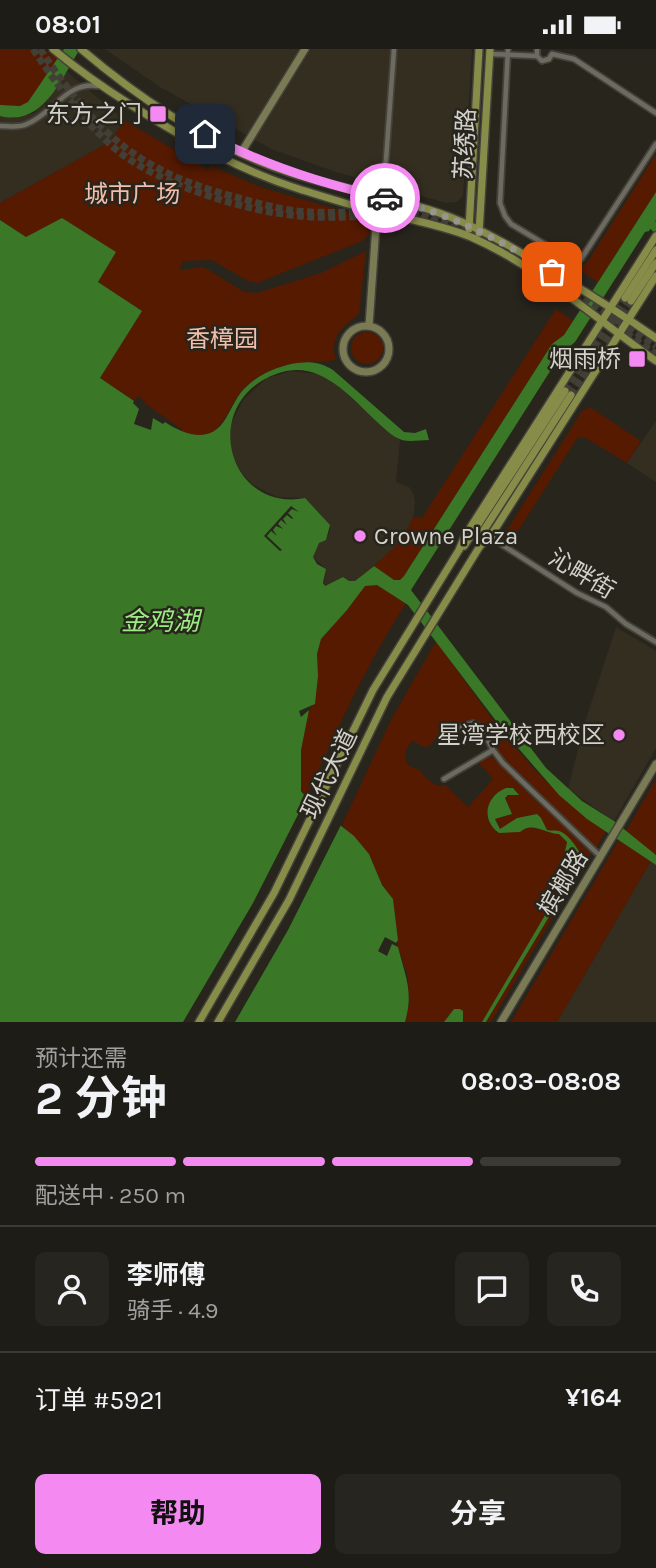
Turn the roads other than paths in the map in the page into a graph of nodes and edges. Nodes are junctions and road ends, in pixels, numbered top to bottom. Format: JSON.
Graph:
{"nodes":[{"id":1,"x":305,"y":49,"type":"edge"},
{"id":2,"x":394,"y":49,"type":"edge"},
{"id":3,"x":479,"y":49,"type":"edge"},
{"id":4,"x":537,"y":49,"type":"edge"},
{"id":5,"x":82,"y":50,"type":"edge"},
{"id":6,"x":55,"y":51,"type":"edge"},
{"id":7,"x":490,"y":51,"type":"edge"},
{"id":8,"x":508,"y":52,"type":"edge"},
{"id":9,"x":552,"y":52,"type":"edge"},
{"id":10,"x":537,"y":56,"type":"junction"},
{"id":11,"x":102,"y":86,"type":"junction"},
{"id":12,"x":656,"y":113,"type":"edge"},
{"id":13,"x":0,"y":126,"type":"edge"},
{"id":14,"x":656,"y":144,"type":"edge"},
{"id":15,"x":241,"y":153,"type":"junction"},
{"id":16,"x":377,"y":197,"type":"junction"},
{"id":17,"x":377,"y":211,"type":"junction"},
{"id":18,"x":469,"y":225,"type":"junction"},
{"id":19,"x":480,"y":230,"type":"junction"},
{"id":20,"x":469,"y":236,"type":"junction"},
{"id":21,"x":655,"y":237,"type":"edge"},
{"id":22,"x":478,"y":241,"type":"junction"},
{"id":23,"x":656,"y":250,"type":"edge"},
{"id":24,"x":656,"y":263,"type":"edge"},
{"id":25,"x":656,"y":276,"type":"edge"},
{"id":26,"x":610,"y":307,"type":"junction"},
{"id":27,"x":628,"y":319,"type":"junction"},
{"id":28,"x":601,"y":320,"type":"junction"},
{"id":29,"x":369,"y":327,"type":"junction"},
{"id":30,"x":618,"y":335,"type":"junction"},
{"id":31,"x":656,"y":338,"type":"edge"},
{"id":32,"x":656,"y":361,"type":"edge"},
{"id":33,"x":490,"y":537,"type":"junction"},
{"id":34,"x":480,"y":546,"type":"junction"},
{"id":35,"x":459,"y":550,"type":"junction"},
{"id":36,"x":656,"y":642,"type":"edge"},
{"id":37,"x":442,"y":740,"type":"dead end"},
{"id":38,"x":493,"y":750,"type":"junction"},
{"id":39,"x":656,"y":764,"type":"edge"},
{"id":40,"x":444,"y":779,"type":"dead end"},
{"id":41,"x":601,"y":857,"type":"junction"},
{"id":42,"x":199,"y":1022,"type":"edge"},
{"id":43,"x":218,"y":1022,"type":"edge"},
{"id":44,"x":501,"y":1022,"type":"edge"}],
"edges":[{"from":1,"to":15,"type":"street"},
{"from":2,"to":16,"type":"street"},
{"from":3,"to":18,"type":"main road","name":"苏绣路"},
{"from":4,"to":10,"type":"street"},
{"from":5,"to":15,"type":"main road"},
{"from":6,"to":11,"type":"main road"},
{"from":7,"to":8,"type":"street"},
{"from":7,"to":19,"type":"main road","name":"苏绣路"},
{"from":8,"to":10,"type":"street"},
{"from":8,"to":14,"type":"street"},
{"from":9,"to":10,"type":"street"},
{"from":9,"to":12,"type":"street"},
{"from":11,"to":13,"type":"street"},
{"from":11,"to":17,"type":"main road"},
{"from":15,"to":16,"type":"main road"},
{"from":16,"to":17,"type":"street"},
{"from":16,"to":18,"type":"main road"},
{"from":17,"to":20,"type":"main road"},
{"from":17,"to":29,"type":"street"},
{"from":18,"to":19,"type":"main road"},
{"from":18,"to":20,"type":"main road","name":"苏绣路"},
{"from":19,"to":22,"type":"main road","name":"苏绣路"},
{"from":19,"to":26,"type":"main road"},
{"from":20,"to":22,"type":"main road"},
{"from":21,"to":26,"type":"main road","name":"现代大道"},
{"from":22,"to":28,"type":"main road"},
{"from":23,"to":24,"type":"main road"},
{"from":25,"to":27,"type":"main road","name":"现代大道"},
{"from":26,"to":27,"type":"main road"},
{"from":26,"to":28,"type":"main road","name":"现代大道"},
{"from":27,"to":30,"type":"main road","name":"现代大道"},
{"from":27,"to":31,"type":"main road"},
{"from":28,"to":30,"type":"main road"},
{"from":28,"to":35,"type":"main road","name":"现代大道"},
{"from":29,"to":29,"type":"street"},
{"from":30,"to":32,"type":"main road"},
{"from":30,"to":33,"type":"main road","name":"现代大道"},
{"from":33,"to":34,"type":"main road","name":"现代大道"},
{"from":33,"to":36,"type":"street","name":"沁畔街"},
{"from":34,"to":35,"type":"main road","name":"现代大道"},
{"from":34,"to":43,"type":"main road","name":"现代大道"},
{"from":35,"to":42,"type":"main road","name":"现代大道"},
{"from":37,"to":38,"type":"street"},
{"from":38,"to":40,"type":"street"},
{"from":38,"to":41,"type":"street"},
{"from":39,"to":41,"type":"street","name":"槟榔路"},
{"from":41,"to":44,"type":"street","name":"槟榔路"}]}
